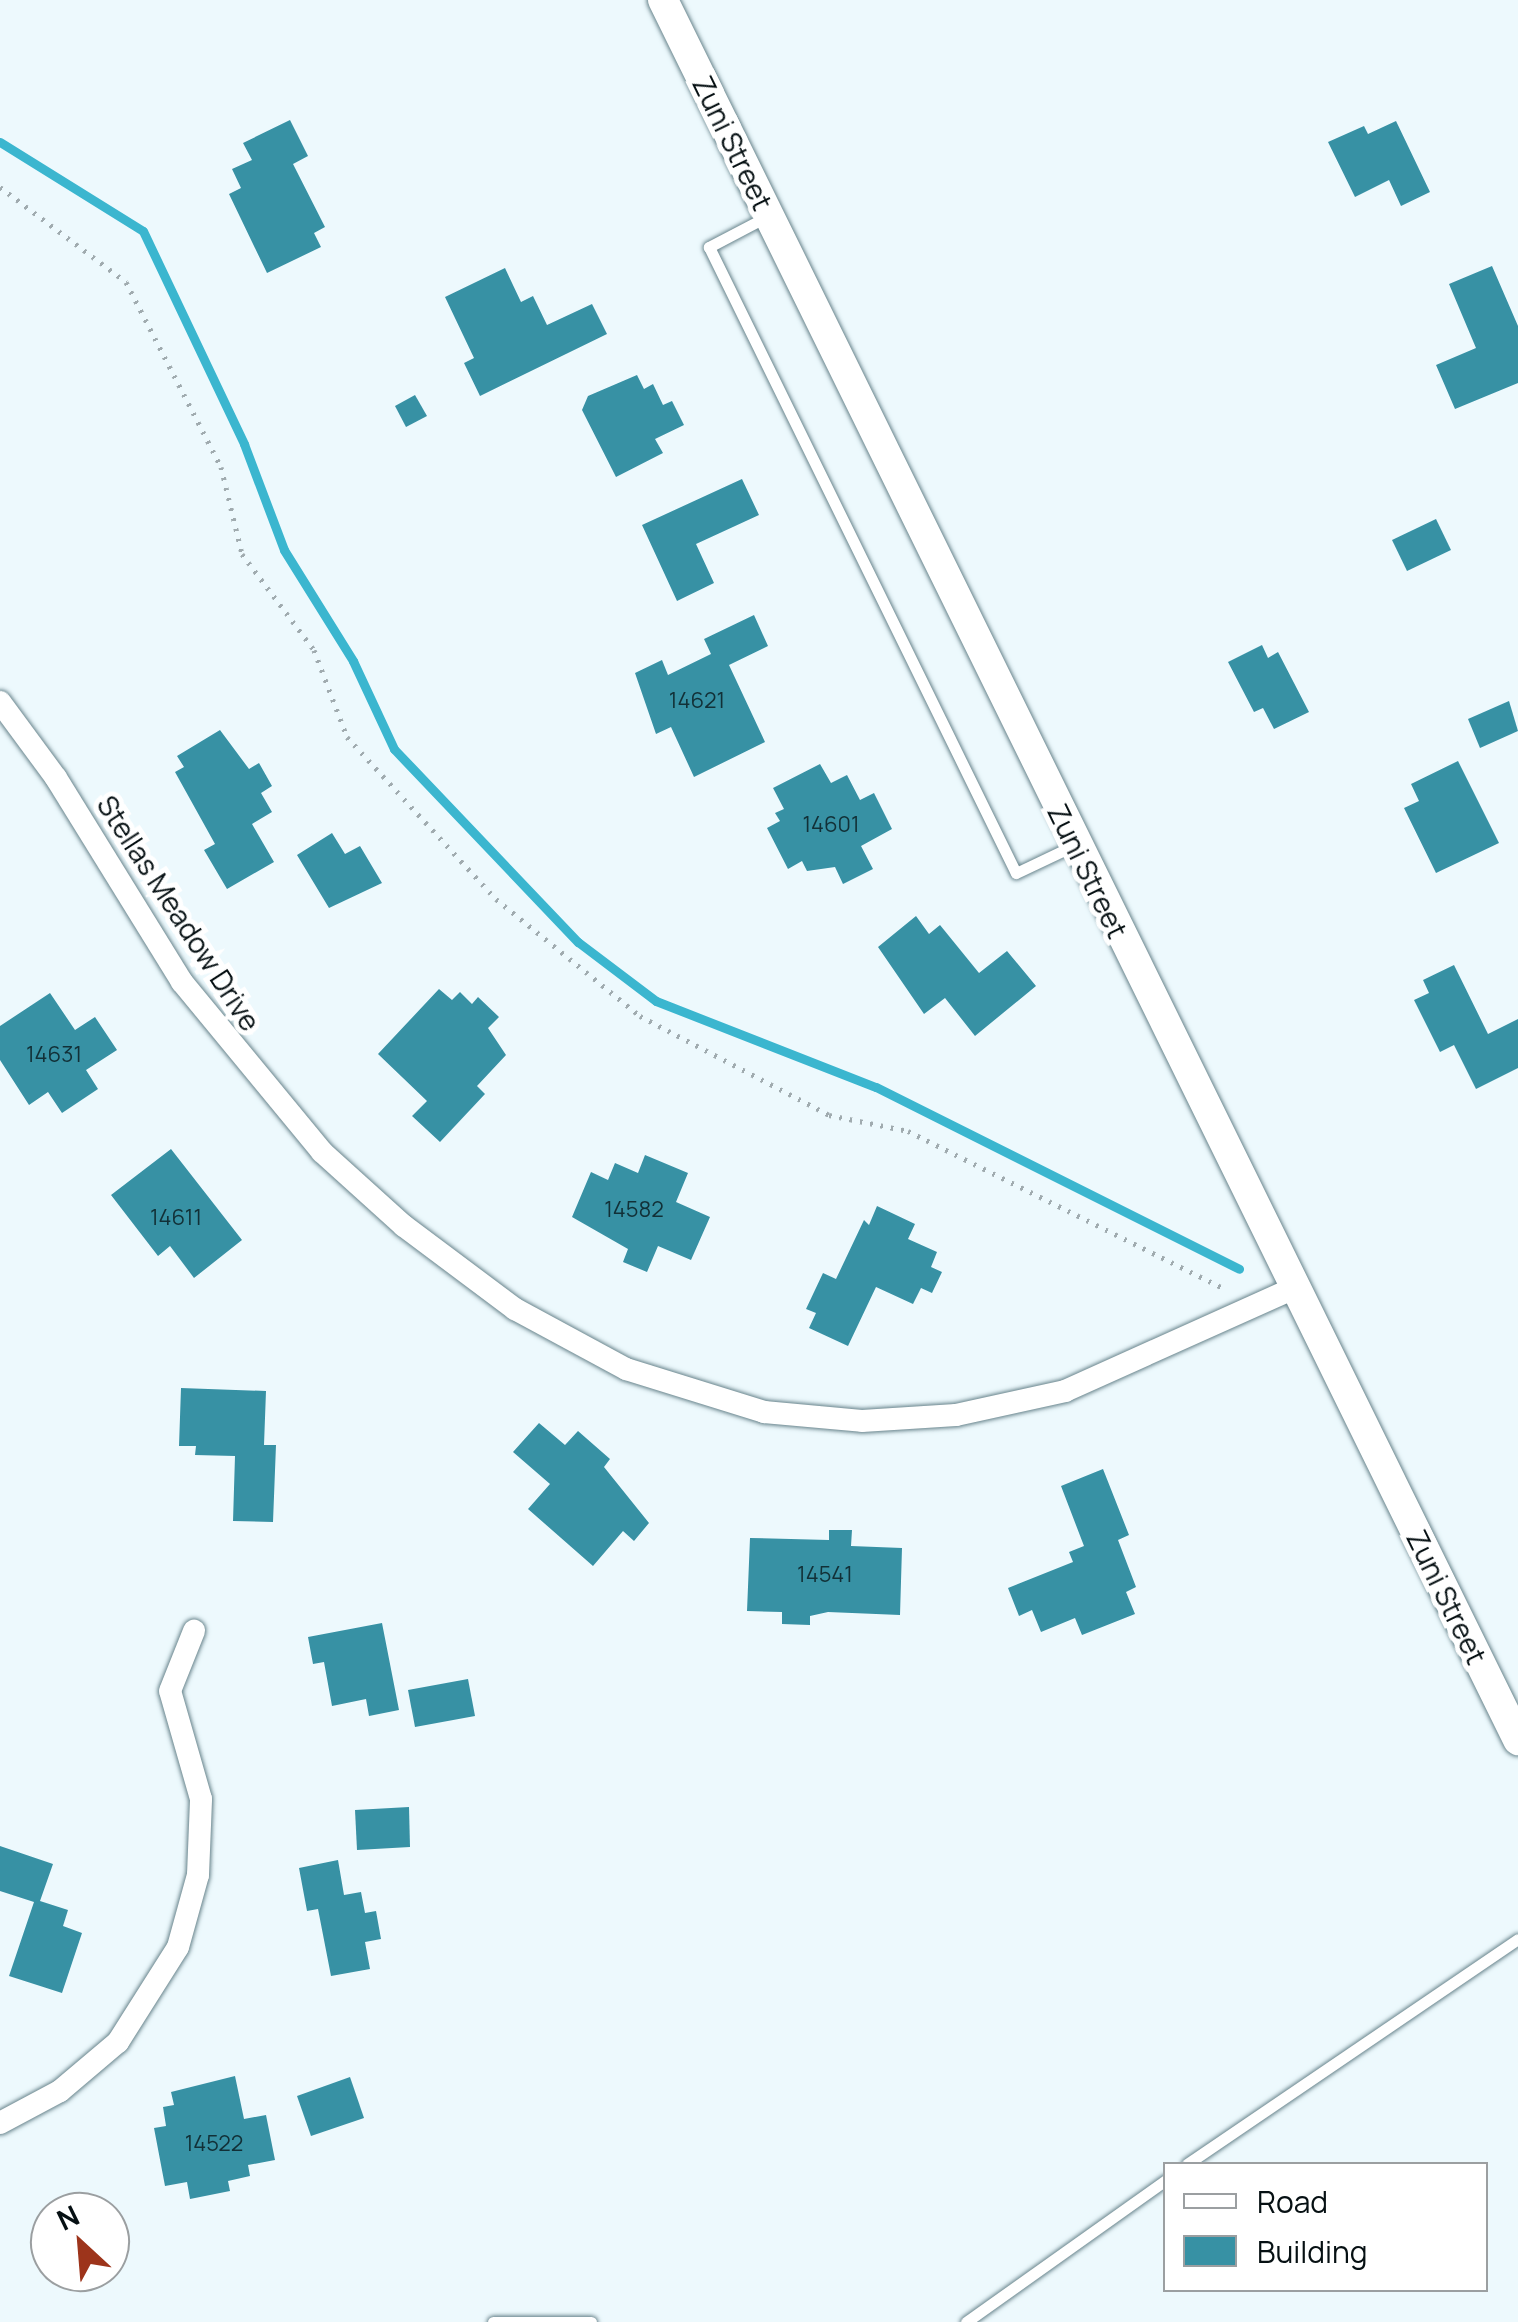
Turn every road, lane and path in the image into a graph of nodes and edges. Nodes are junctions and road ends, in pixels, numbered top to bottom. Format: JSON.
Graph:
{"nodes":[{"id":1,"x":662,"y":0,"type":"edge"},
{"id":2,"x":0,"y":187,"type":"edge"},
{"id":3,"x":768,"y":216,"type":"junction"},
{"id":4,"x":0,"y":702,"type":"edge"},
{"id":5,"x":1075,"y":845,"type":"junction"},
{"id":6,"x":1294,"y":1288,"type":"junction"},
{"id":7,"x":1242,"y":1314,"type":"junction"},
{"id":8,"x":194,"y":1631,"type":"dead end"},
{"id":9,"x":1518,"y":1740,"type":"edge"},
{"id":10,"x":1518,"y":1939,"type":"edge"},
{"id":11,"x":0,"y":2123,"type":"edge"},
{"id":12,"x":1190,"y":2162,"type":"edge"},
{"id":13,"x":1163,"y":2182,"type":"edge"},
{"id":14,"x":493,"y":2322,"type":"edge"},
{"id":15,"x":591,"y":2322,"type":"edge"},
{"id":16,"x":966,"y":2322,"type":"edge"}],
"edges":[{"from":1,"to":3,"type":"street","name":"Zuni Street"},
{"from":2,"to":7,"type":"path"},
{"from":3,"to":5,"type":"street","name":"Zuni Street"},
{"from":3,"to":5,"type":"lane"},
{"from":4,"to":7,"type":"street","name":"Stellas Meadow Drive"},
{"from":5,"to":6,"type":"street","name":"Zuni Street"},
{"from":6,"to":7,"type":"street","name":"Stellas Meadow Drive"},
{"from":6,"to":9,"type":"street","name":"Zuni Street"},
{"from":8,"to":11,"type":"street"},
{"from":10,"to":12,"type":"lane"},
{"from":13,"to":16,"type":"lane"},
{"from":14,"to":15,"type":"lane"}]}
